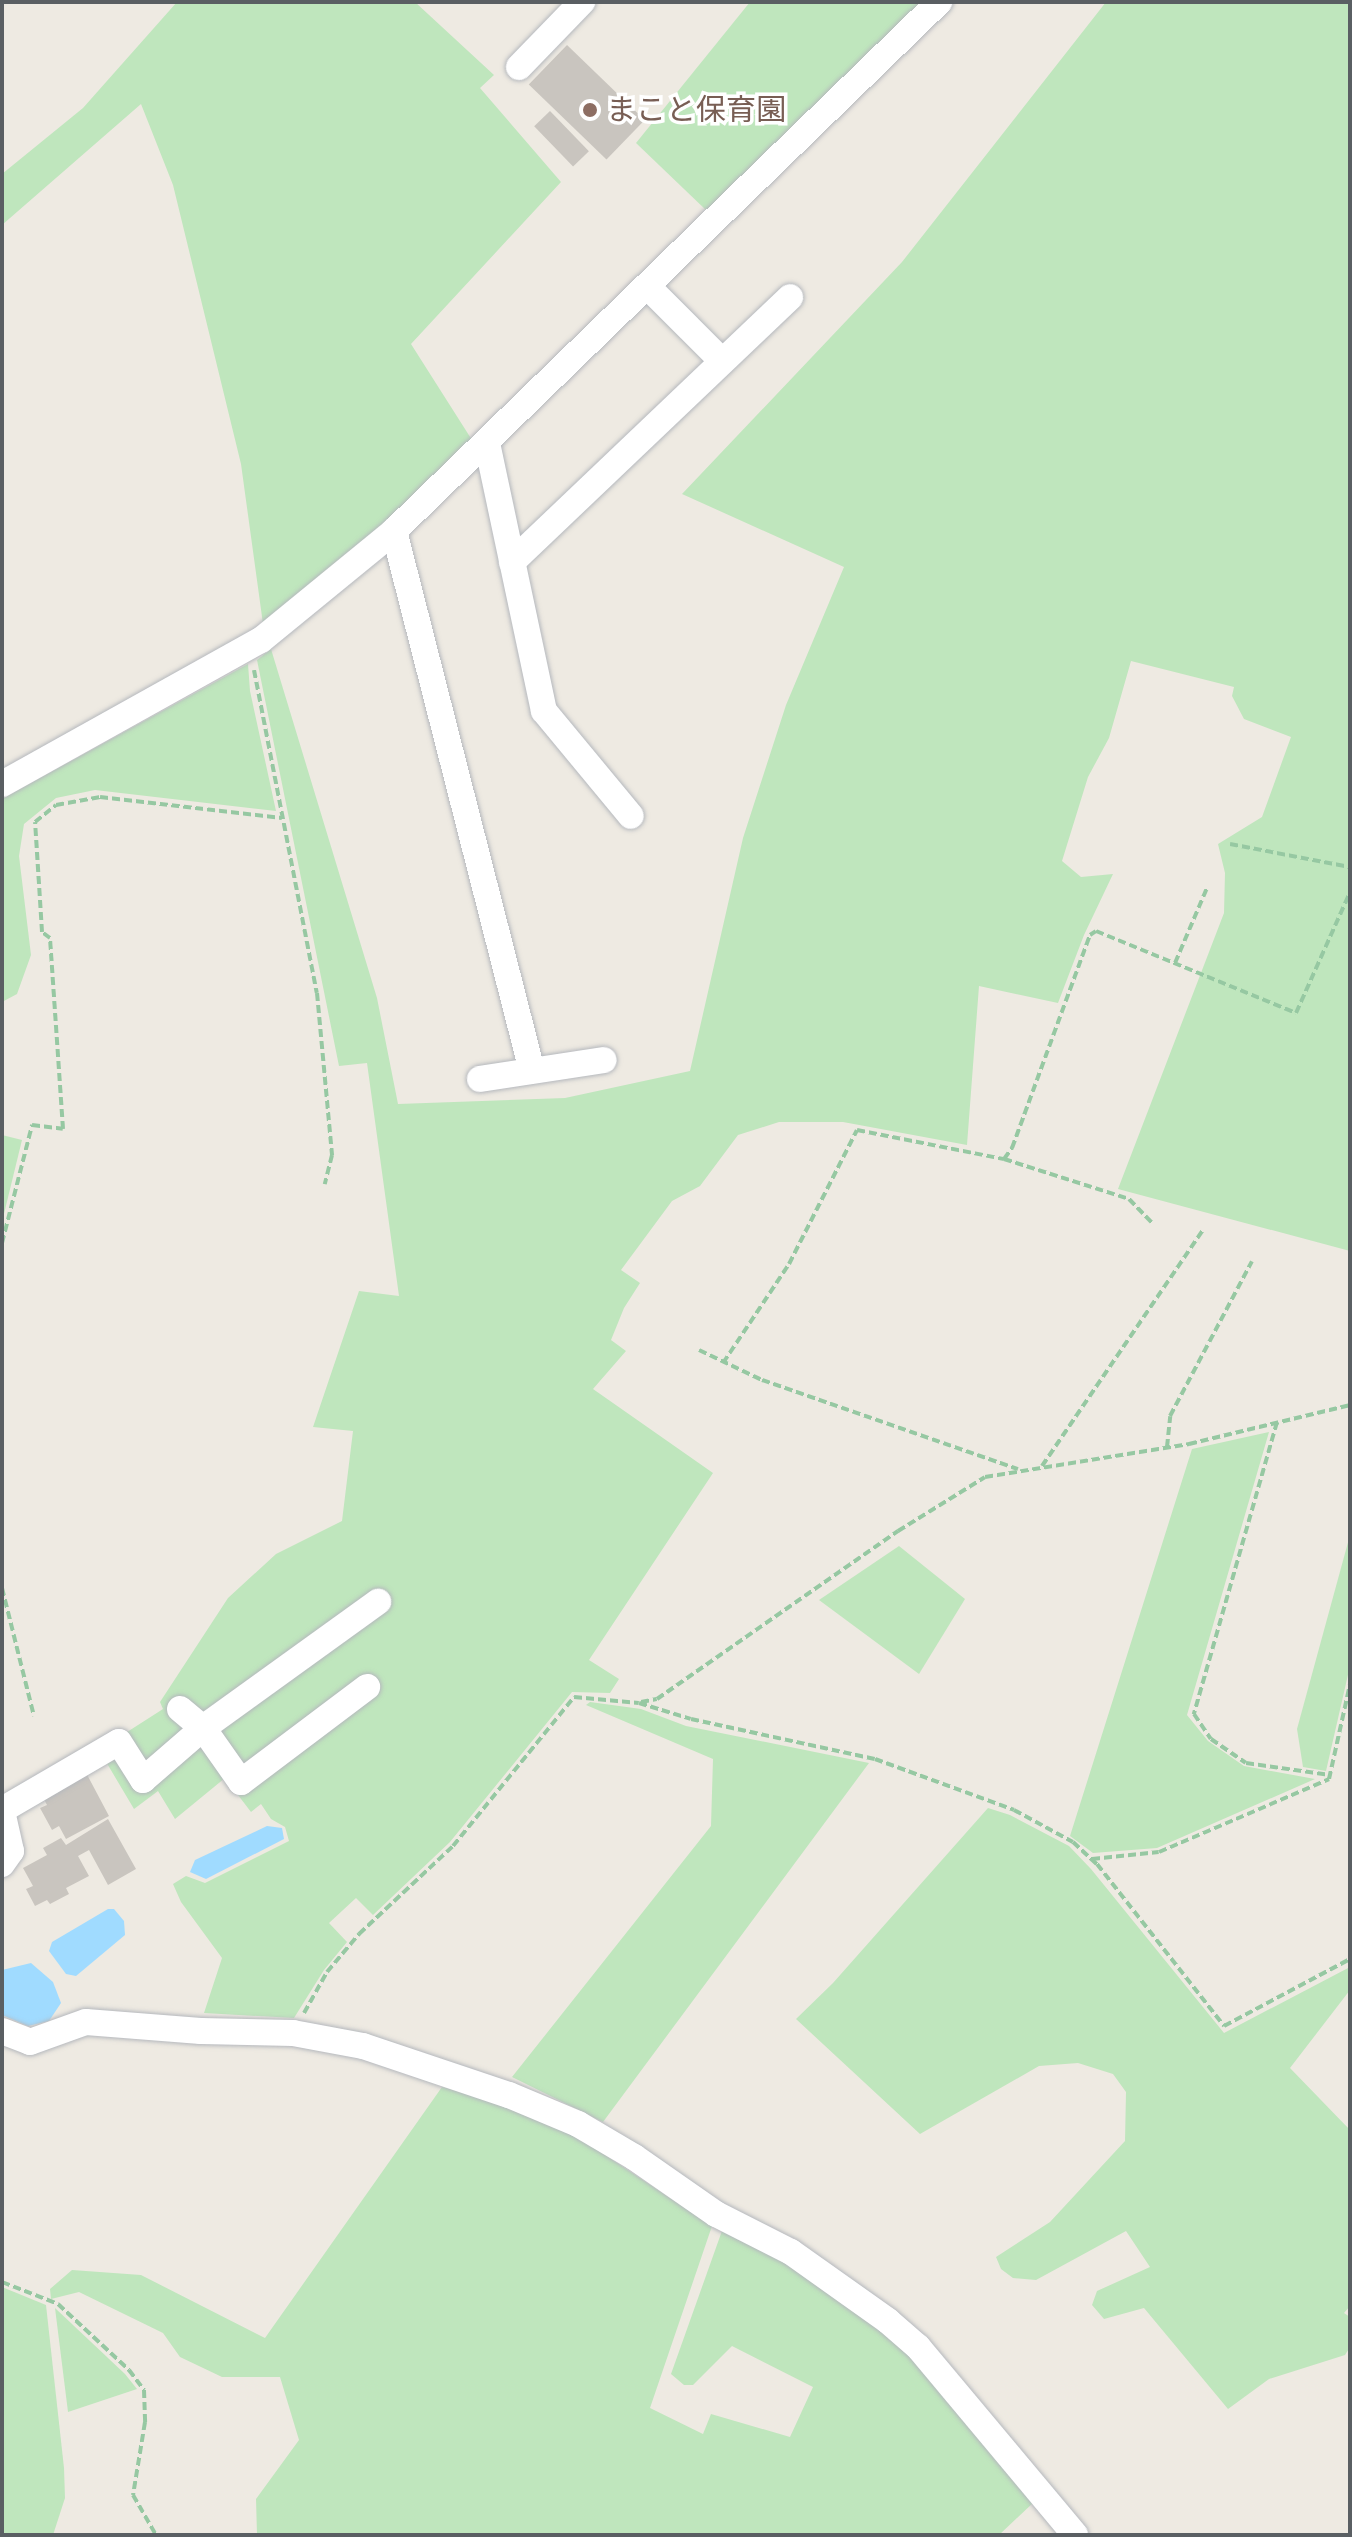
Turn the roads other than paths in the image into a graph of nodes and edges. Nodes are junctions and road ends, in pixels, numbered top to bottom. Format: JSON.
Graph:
{"nodes":[{"id":1,"x":582,"y":2,"type":"edge"},
{"id":2,"x":939,"y":2,"type":"edge"},
{"id":3,"x":519,"y":67,"type":"dead end"},
{"id":4,"x":647,"y":286,"type":"junction"},
{"id":5,"x":790,"y":297,"type":"dead end"},
{"id":6,"x":722,"y":361,"type":"junction"},
{"id":7,"x":487,"y":443,"type":"junction"},
{"id":8,"x":394,"y":531,"type":"junction"},
{"id":9,"x":512,"y":562,"type":"junction"},
{"id":10,"x":2,"y":784,"type":"edge"},
{"id":11,"x":631,"y":816,"type":"dead end"},
{"id":12,"x":604,"y":1060,"type":"dead end"},
{"id":13,"x":532,"y":1071,"type":"junction"},
{"id":14,"x":480,"y":1079,"type":"dead end"},
{"id":15,"x":378,"y":1602,"type":"dead end"},
{"id":16,"x":367,"y":1687,"type":"dead end"},
{"id":17,"x":180,"y":1709,"type":"dead end"},
{"id":18,"x":203,"y":1728,"type":"junction"},
{"id":19,"x":2,"y":1811,"type":"edge"},
{"id":20,"x":2,"y":1864,"type":"edge"},
{"id":21,"x":2,"y":2031,"type":"edge"},
{"id":22,"x":1075,"y":2535,"type":"edge"}],
"edges":[{"from":1,"to":3,"type":"street"},
{"from":2,"to":4,"type":"street"},
{"from":4,"to":6,"type":"street"},
{"from":4,"to":7,"type":"street"},
{"from":5,"to":6,"type":"street"},
{"from":6,"to":9,"type":"street"},
{"from":7,"to":8,"type":"street"},
{"from":7,"to":9,"type":"street"},
{"from":8,"to":10,"type":"street"},
{"from":8,"to":13,"type":"street"},
{"from":9,"to":11,"type":"street"},
{"from":12,"to":13,"type":"street"},
{"from":13,"to":14,"type":"street"},
{"from":15,"to":18,"type":"street"},
{"from":16,"to":18,"type":"street"},
{"from":17,"to":18,"type":"street"},
{"from":18,"to":19,"type":"street"},
{"from":19,"to":20,"type":"street"},
{"from":21,"to":22,"type":"street"}]}
